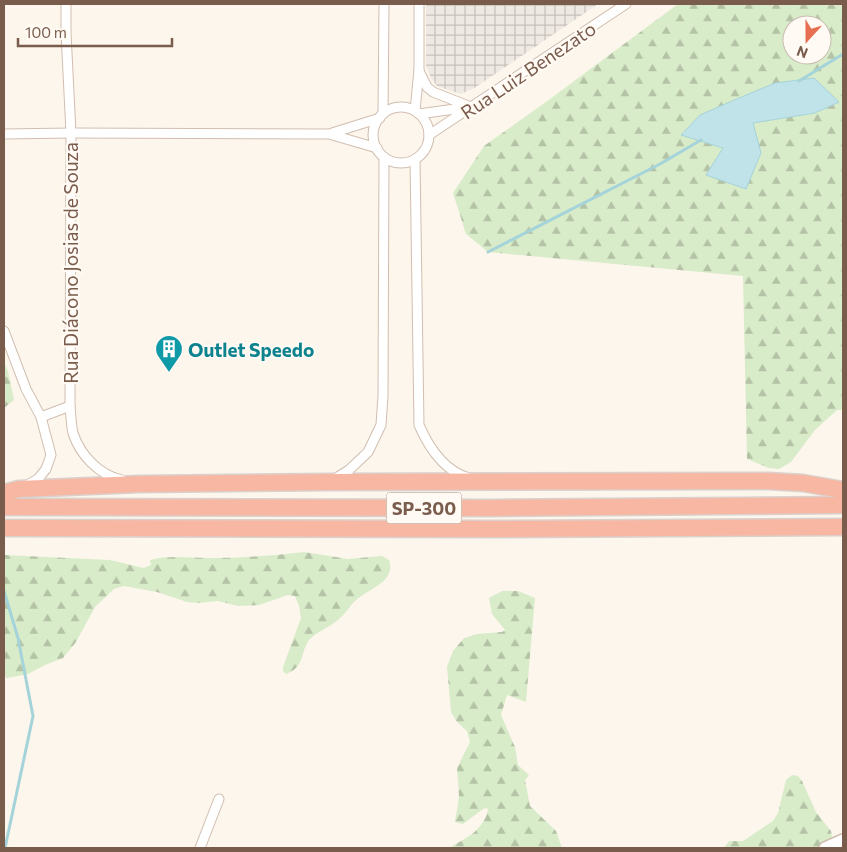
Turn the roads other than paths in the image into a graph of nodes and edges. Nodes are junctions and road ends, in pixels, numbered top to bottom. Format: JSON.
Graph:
{"nodes":[{"id":1,"x":66,"y":4,"type":"edge"},
{"id":2,"x":384,"y":4,"type":"edge"},
{"id":3,"x":419,"y":4,"type":"edge"},
{"id":4,"x":626,"y":4,"type":"edge"},
{"id":5,"x":419,"y":70,"type":"junction"},
{"id":6,"x":472,"y":107,"type":"junction"},
{"id":7,"x":417,"y":112,"type":"junction"},
{"id":8,"x":382,"y":116,"type":"junction"},
{"id":9,"x":71,"y":133,"type":"junction"},
{"id":10,"x":4,"y":134,"type":"edge"},
{"id":11,"x":329,"y":134,"type":"junction"},
{"id":12,"x":429,"y":136,"type":"junction"},
{"id":13,"x":377,"y":148,"type":"junction"},
{"id":14,"x":384,"y":157,"type":"junction"},
{"id":15,"x":415,"y":160,"type":"junction"},
{"id":16,"x":4,"y":331,"type":"edge"},
{"id":17,"x":70,"y":406,"type":"junction"},
{"id":18,"x":41,"y":417,"type":"junction"},
{"id":19,"x":330,"y":482,"type":"junction"},
{"id":20,"x":492,"y":483,"type":"junction"},
{"id":21,"x":139,"y":484,"type":"junction"},
{"id":22,"x":843,"y":490,"type":"edge"},
{"id":23,"x":12,"y":491,"type":"edge"},
{"id":24,"x":843,"y":505,"type":"edge"},
{"id":25,"x":4,"y":507,"type":"edge"},
{"id":26,"x":843,"y":527,"type":"edge"},
{"id":27,"x":4,"y":528,"type":"edge"},
{"id":28,"x":220,"y":799,"type":"dead end"},
{"id":29,"x":843,"y":840,"type":"edge"},
{"id":30,"x":200,"y":848,"type":"edge"},
{"id":31,"x":825,"y":848,"type":"edge"}],
"edges":[{"from":1,"to":9,"type":"street","name":"Rua Diácono Josias de Souza"},
{"from":2,"to":8,"type":"street"},
{"from":3,"to":5,"type":"street"},
{"from":4,"to":6,"type":"street","name":"Rua Luiz Benezato"},
{"from":5,"to":6,"type":"street"},
{"from":5,"to":7,"type":"street"},
{"from":6,"to":7,"type":"street"},
{"from":6,"to":12,"type":"street","name":"Rua Luiz Benezato"},
{"from":7,"to":8,"type":"street"},
{"from":7,"to":12,"type":"street"},
{"from":8,"to":11,"type":"street"},
{"from":8,"to":13,"type":"street"},
{"from":9,"to":10,"type":"street"},
{"from":9,"to":11,"type":"street"},
{"from":9,"to":17,"type":"street","name":"Rua Diácono Josias de Souza"},
{"from":11,"to":13,"type":"street"},
{"from":12,"to":15,"type":"street"},
{"from":13,"to":14,"type":"street"},
{"from":14,"to":15,"type":"street"},
{"from":14,"to":19,"type":"street"},
{"from":15,"to":20,"type":"street"},
{"from":16,"to":18,"type":"street"},
{"from":17,"to":18,"type":"street"},
{"from":17,"to":21,"type":"street","name":"Rua Diácono Josias de Souza"},
{"from":18,"to":23,"type":"street"},
{"from":19,"to":20,"type":"highway"},
{"from":19,"to":21,"type":"highway"},
{"from":20,"to":22,"type":"highway"},
{"from":21,"to":23,"type":"highway"},
{"from":24,"to":25,"type":"highway","number":"SP-300"},
{"from":26,"to":27,"type":"highway","number":"SP-300"},
{"from":28,"to":30,"type":"street"},
{"from":29,"to":31,"type":"street"}]}
